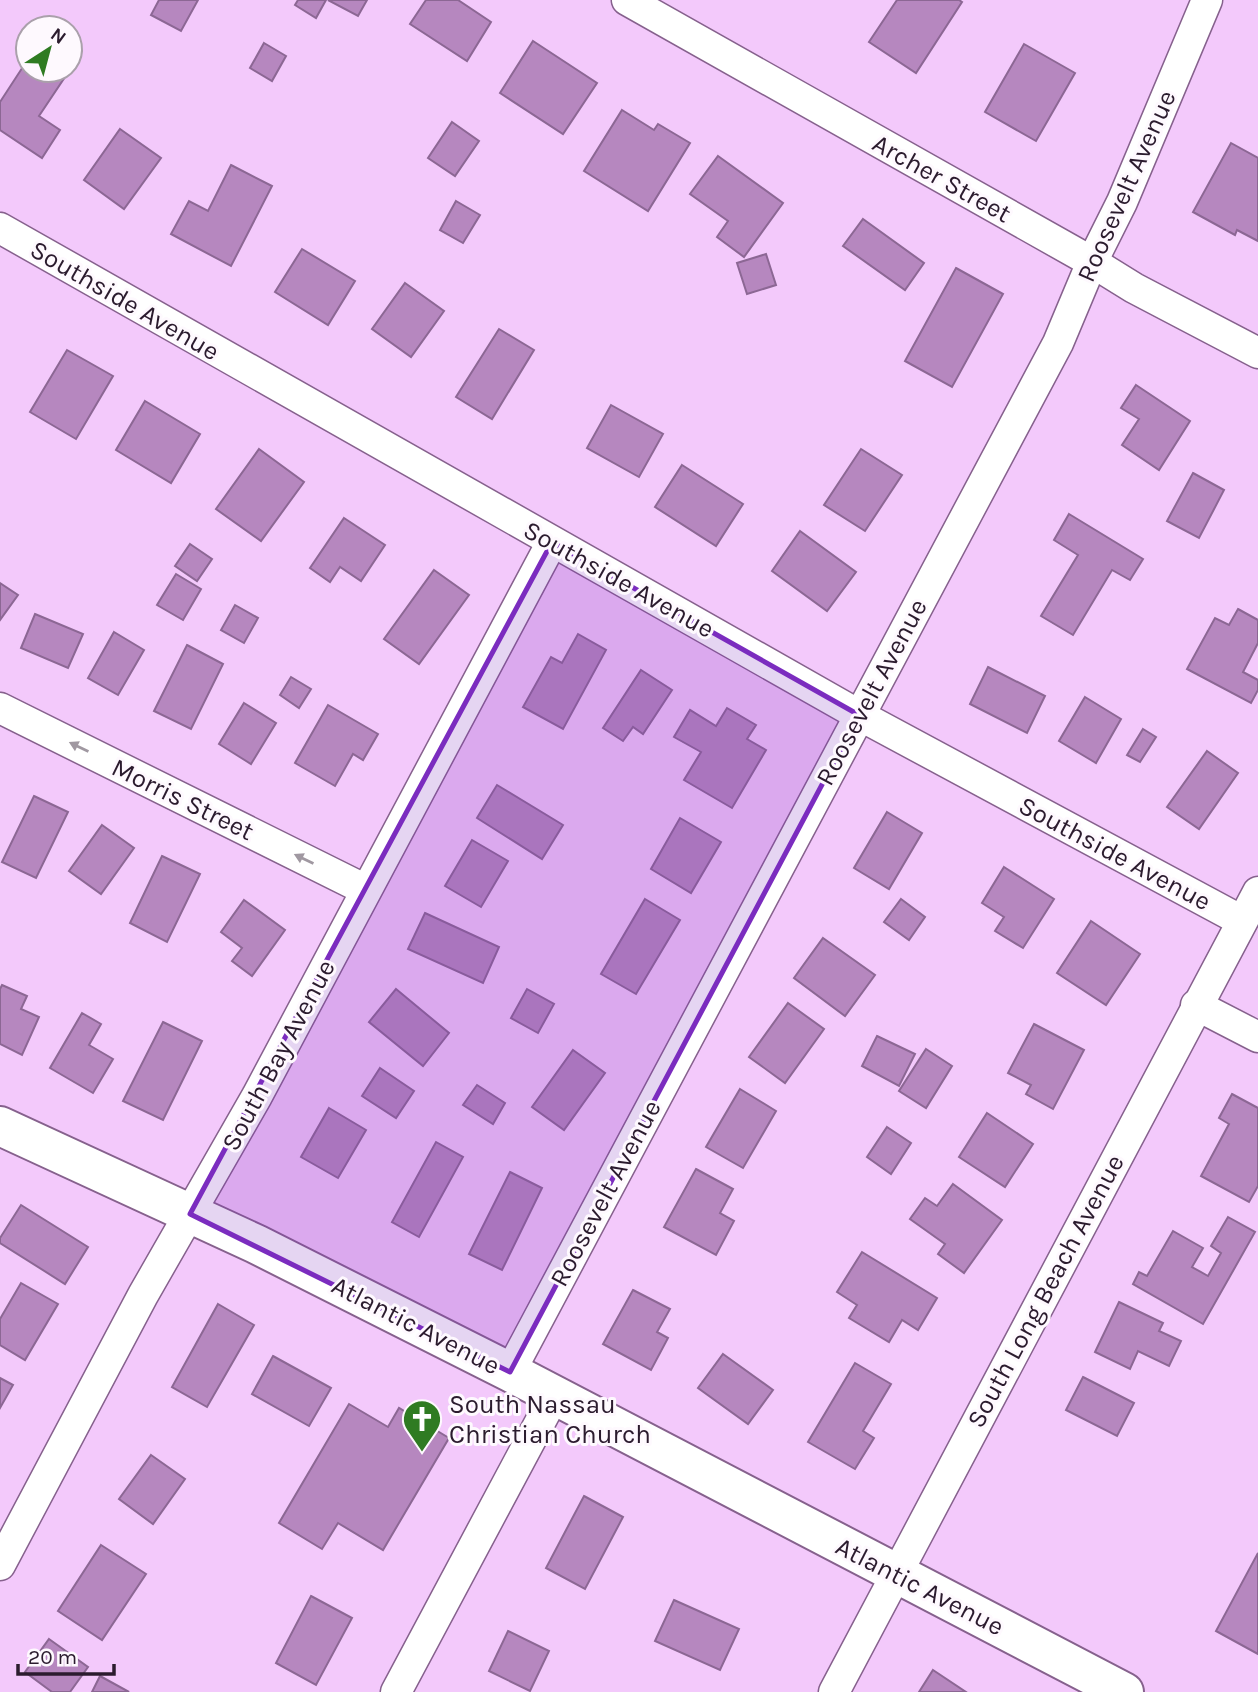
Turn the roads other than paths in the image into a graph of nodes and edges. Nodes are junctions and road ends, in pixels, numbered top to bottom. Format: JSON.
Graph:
{"nodes":[{"id":1,"x":627,"y":0,"type":"edge"},
{"id":2,"x":1207,"y":0,"type":"edge"},
{"id":3,"x":0,"y":228,"type":"edge"},
{"id":4,"x":1092,"y":262,"type":"junction"},
{"id":5,"x":1258,"y":353,"type":"edge"},
{"id":6,"x":552,"y":542,"type":"junction"},
{"id":7,"x":0,"y":708,"type":"edge"},
{"id":8,"x":859,"y":715,"type":"junction"},
{"id":9,"x":366,"y":890,"type":"junction"},
{"id":10,"x":1258,"y":891,"type":"edge"},
{"id":11,"x":1242,"y":921,"type":"junction"},
{"id":12,"x":1196,"y":1005,"type":"junction"},
{"id":13,"x":1258,"y":1037,"type":"edge"},
{"id":14,"x":0,"y":1126,"type":"edge"},
{"id":15,"x":190,"y":1214,"type":"junction"},
{"id":16,"x":510,"y":1372,"type":"junction"},
{"id":17,"x":554,"y":1396,"type":"junction"},
{"id":18,"x":0,"y":1565,"type":"edge"},
{"id":19,"x":896,"y":1574,"type":"junction"},
{"id":20,"x":396,"y":1692,"type":"edge"},
{"id":21,"x":834,"y":1692,"type":"edge"},
{"id":22,"x":1124,"y":1692,"type":"edge"}],
"edges":[{"from":1,"to":4,"type":"street","name":"Archer Street"},
{"from":2,"to":4,"type":"street","name":"Roosevelt Avenue"},
{"from":3,"to":6,"type":"street","name":"Southside Avenue"},
{"from":4,"to":5,"type":"street","name":"Archer Street"},
{"from":4,"to":8,"type":"street","name":"Roosevelt Avenue"},
{"from":6,"to":8,"type":"street","name":"Southside Avenue"},
{"from":6,"to":9,"type":"street","name":"South Bay Avenue"},
{"from":9,"to":7,"type":"street","name":"Morris Street","one_way":true},
{"from":8,"to":11,"type":"street","name":"Southside Avenue"},
{"from":8,"to":16,"type":"street","name":"Roosevelt Avenue"},
{"from":9,"to":15,"type":"street","name":"South Bay Avenue"},
{"from":10,"to":11,"type":"street","name":"South Long Beach Avenue"},
{"from":11,"to":12,"type":"street","name":"South Long Beach Avenue"},
{"from":12,"to":13,"type":"street"},
{"from":12,"to":19,"type":"street","name":"South Long Beach Avenue"},
{"from":14,"to":15,"type":"main road","name":"Atlantic Avenue"},
{"from":15,"to":16,"type":"main road","name":"Atlantic Avenue"},
{"from":15,"to":18,"type":"street","name":"South Bay Avenue"},
{"from":16,"to":17,"type":"main road","name":"Atlantic Avenue"},
{"from":17,"to":19,"type":"main road","name":"Atlantic Avenue"},
{"from":17,"to":20,"type":"street"},
{"from":19,"to":21,"type":"street","name":"South Long Beach Avenue"},
{"from":19,"to":22,"type":"main road","name":"Atlantic Avenue"}]}
